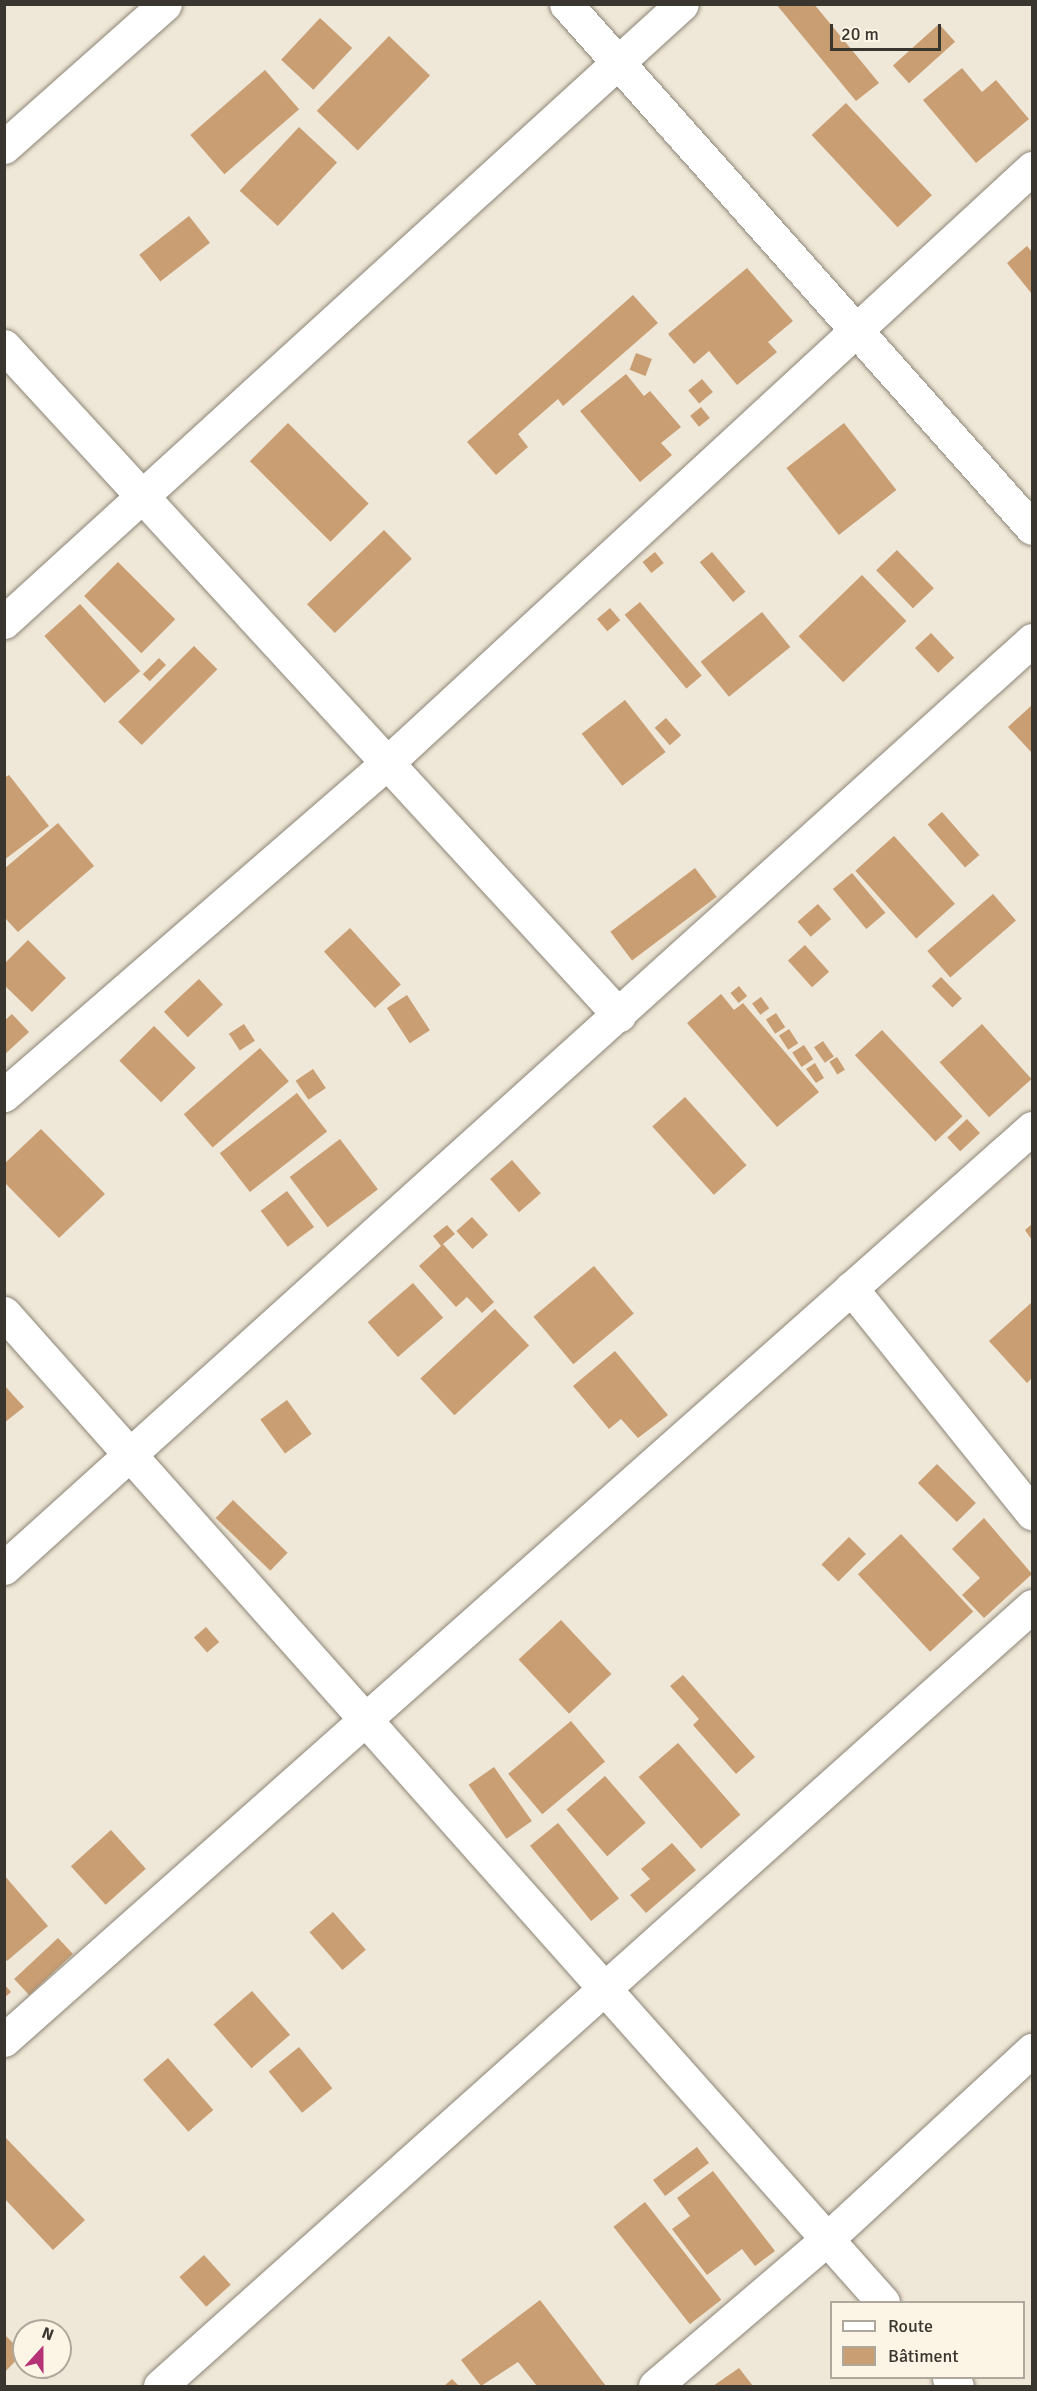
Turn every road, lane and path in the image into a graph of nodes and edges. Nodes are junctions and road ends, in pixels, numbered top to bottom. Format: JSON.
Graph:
{"nodes":[{"id":1,"x":165,"y":4,"type":"edge"},
{"id":2,"x":566,"y":4,"type":"edge"},
{"id":3,"x":682,"y":4,"type":"edge"},
{"id":4,"x":617,"y":64,"type":"junction"},
{"id":5,"x":4,"y":147,"type":"edge"},
{"id":6,"x":1032,"y":168,"type":"edge"},
{"id":7,"x":856,"y":331,"type":"junction"},
{"id":8,"x":4,"y":346,"type":"edge"},
{"id":9,"x":141,"y":500,"type":"junction"},
{"id":10,"x":1032,"y":528,"type":"edge"},
{"id":11,"x":4,"y":622,"type":"edge"},
{"id":12,"x":1032,"y":640,"type":"edge"},
{"id":13,"x":388,"y":762,"type":"junction"},
{"id":14,"x":619,"y":1015,"type":"junction"},
{"id":15,"x":4,"y":1095,"type":"edge"},
{"id":16,"x":1032,"y":1128,"type":"edge"},
{"id":17,"x":851,"y":1288,"type":"junction"},
{"id":18,"x":4,"y":1313,"type":"edge"},
{"id":19,"x":128,"y":1453,"type":"junction"},
{"id":20,"x":1032,"y":1513,"type":"edge"},
{"id":21,"x":4,"y":1568,"type":"edge"},
{"id":22,"x":1032,"y":1606,"type":"edge"},
{"id":23,"x":364,"y":1719,"type":"junction"},
{"id":24,"x":605,"y":1990,"type":"junction"},
{"id":25,"x":4,"y":2040,"type":"edge"},
{"id":26,"x":1032,"y":2050,"type":"edge"},
{"id":27,"x":827,"y":2239,"type":"junction"},
{"id":28,"x":882,"y":2301,"type":"edge"},
{"id":29,"x":160,"y":2386,"type":"edge"},
{"id":30,"x":655,"y":2386,"type":"edge"}],
"edges":[{"from":1,"to":5,"type":"street"},
{"from":2,"to":4,"type":"street"},
{"from":3,"to":4,"type":"street"},
{"from":4,"to":7,"type":"street"},
{"from":4,"to":9,"type":"street"},
{"from":6,"to":7,"type":"street"},
{"from":7,"to":10,"type":"street"},
{"from":7,"to":13,"type":"street"},
{"from":8,"to":9,"type":"street"},
{"from":9,"to":11,"type":"street"},
{"from":9,"to":13,"type":"street"},
{"from":12,"to":14,"type":"street"},
{"from":13,"to":14,"type":"street"},
{"from":13,"to":15,"type":"street"},
{"from":14,"to":19,"type":"street"},
{"from":16,"to":17,"type":"street"},
{"from":17,"to":20,"type":"street"},
{"from":17,"to":23,"type":"street"},
{"from":18,"to":19,"type":"street"},
{"from":19,"to":21,"type":"street"},
{"from":19,"to":23,"type":"street"},
{"from":22,"to":24,"type":"street"},
{"from":23,"to":24,"type":"street"},
{"from":23,"to":25,"type":"street"},
{"from":24,"to":27,"type":"street"},
{"from":24,"to":29,"type":"street"},
{"from":26,"to":27,"type":"street"},
{"from":27,"to":28,"type":"street"},
{"from":27,"to":30,"type":"street"}]}
